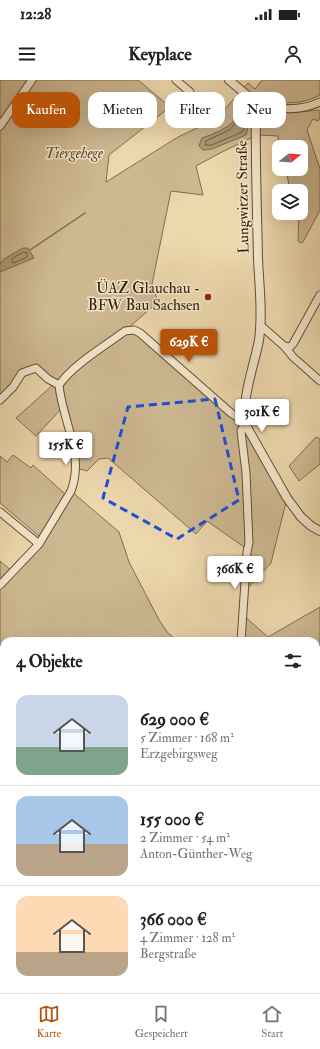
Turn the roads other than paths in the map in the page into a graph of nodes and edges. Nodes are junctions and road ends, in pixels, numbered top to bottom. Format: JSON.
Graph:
{"nodes":[{"id":1,"x":32,"y":80,"type":"edge"},
{"id":2,"x":176,"y":80,"type":"edge"},
{"id":3,"x":229,"y":80,"type":"edge"},
{"id":4,"x":190,"y":92,"type":"dead end"},
{"id":5,"x":243,"y":92,"type":"edge"},
{"id":6,"x":320,"y":102,"type":"edge"},
{"id":7,"x":286,"y":109,"type":"edge"},
{"id":8,"x":0,"y":126,"type":"edge"},
{"id":9,"x":256,"y":128,"type":"edge"},
{"id":10,"x":320,"y":295,"type":"edge"},
{"id":11,"x":260,"y":325,"type":"junction"},
{"id":12,"x":284,"y":346,"type":"junction"},
{"id":13,"x":320,"y":380,"type":"edge"},
{"id":14,"x":59,"y":385,"type":"junction"},
{"id":15,"x":0,"y":400,"type":"edge"},
{"id":16,"x":245,"y":422,"type":"junction"},
{"id":17,"x":0,"y":512,"type":"edge"},
{"id":18,"x":320,"y":531,"type":"edge"},
{"id":19,"x":39,"y":544,"type":"junction"},
{"id":20,"x":0,"y":585,"type":"edge"},
{"id":21,"x":241,"y":637,"type":"edge"}],
"edges":[{"from":1,"to":8,"type":"street"},
{"from":2,"to":4,"type":"street"},
{"from":3,"to":5,"type":"street"},
{"from":6,"to":7,"type":"street"},
{"from":9,"to":11,"type":"street","name":"Lungwitzer Straße"},
{"from":10,"to":12,"type":"street"},
{"from":11,"to":12,"type":"street"},
{"from":11,"to":16,"type":"street","name":"Lungwitzer Straße"},
{"from":12,"to":13,"type":"street"},
{"from":14,"to":15,"type":"street"},
{"from":14,"to":16,"type":"street"},
{"from":14,"to":19,"type":"street"},
{"from":16,"to":18,"type":"street"},
{"from":16,"to":21,"type":"street"},
{"from":17,"to":19,"type":"street"},
{"from":19,"to":20,"type":"street"}]}
